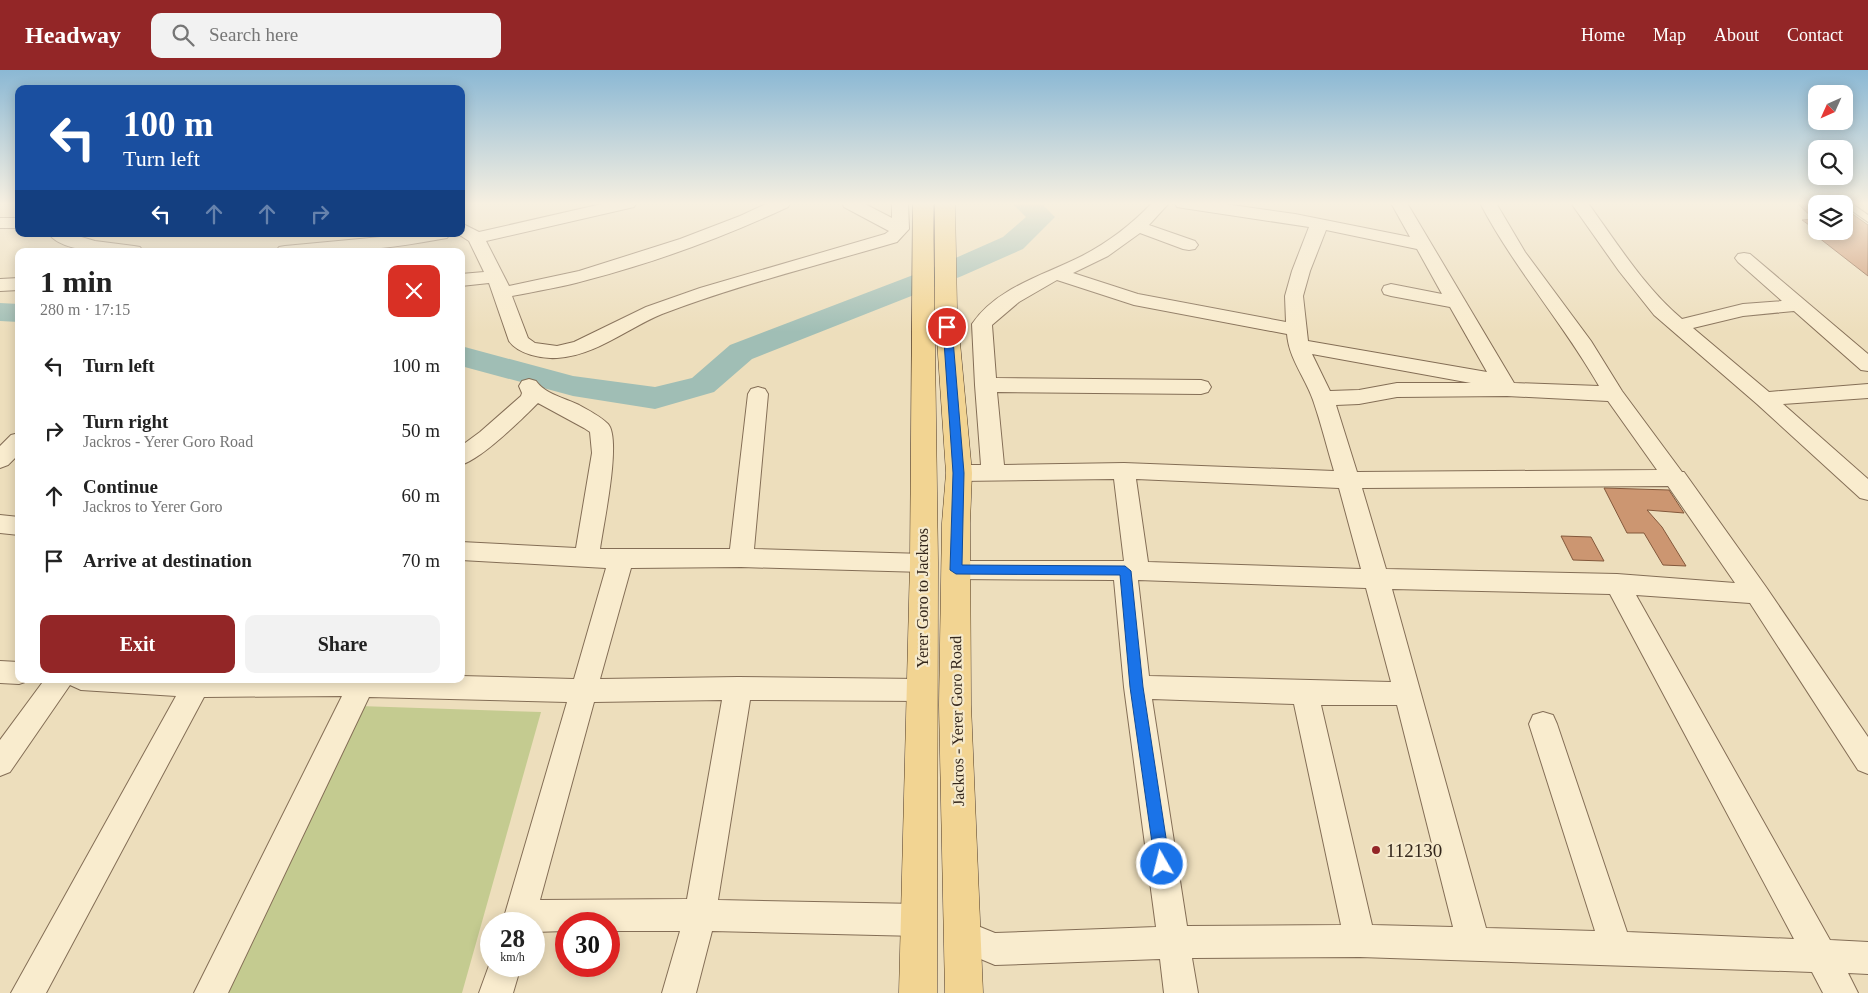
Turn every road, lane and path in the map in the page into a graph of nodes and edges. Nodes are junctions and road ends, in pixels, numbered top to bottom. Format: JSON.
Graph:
{"nodes":[{"id":1,"x":99,"y":246,"type":"edge"},
{"id":2,"x":392,"y":246,"type":"edge"},
{"id":3,"x":474,"y":246,"type":"edge"},
{"id":4,"x":676,"y":246,"type":"edge"},
{"id":5,"x":868,"y":246,"type":"edge"},
{"id":6,"x":923,"y":246,"type":"edge"},
{"id":7,"x":945,"y":246,"type":"edge"},
{"id":8,"x":1111,"y":246,"type":"edge"},
{"id":9,"x":1311,"y":246,"type":"edge"},
{"id":10,"x":1423,"y":246,"type":"edge"},
{"id":11,"x":1512,"y":246,"type":"edge"},
{"id":12,"x":1610,"y":246,"type":"edge"},
{"id":13,"x":113,"y":248,"type":"edge"},
{"id":14,"x":350,"y":248,"type":"edge"},
{"id":15,"x":1744,"y":258,"type":"dead end"},
{"id":16,"x":1057,"y":274,"type":"junction"},
{"id":17,"x":465,"y":281,"type":"edge"},
{"id":18,"x":15,"y":284,"type":"edge"},
{"id":19,"x":0,"y":285,"type":"edge"},
{"id":20,"x":499,"y":285,"type":"junction"},
{"id":21,"x":1391,"y":290,"type":"dead end"},
{"id":22,"x":1455,"y":302,"type":"junction"},
{"id":23,"x":1799,"y":305,"type":"junction"},
{"id":24,"x":1679,"y":326,"type":"junction"},
{"id":25,"x":1297,"y":338,"type":"junction"},
{"id":26,"x":1868,"y":365,"type":"edge"},
{"id":27,"x":985,"y":385,"type":"junction"},
{"id":28,"x":1505,"y":385,"type":"junction"},
{"id":29,"x":1200,"y":387,"type":"dead end"},
{"id":30,"x":530,"y":389,"type":"joint"},
{"id":31,"x":1868,"y":392,"type":"edge"},
{"id":32,"x":758,"y":394,"type":"dead end"},
{"id":33,"x":1614,"y":394,"type":"junction"},
{"id":34,"x":1323,"y":398,"type":"junction"},
{"id":35,"x":1764,"y":399,"type":"junction"},
{"id":36,"x":0,"y":434,"type":"edge"},
{"id":37,"x":15,"y":435,"type":"edge"},
{"id":38,"x":15,"y":444,"type":"edge"},
{"id":39,"x":465,"y":454,"type":"edge"},
{"id":40,"x":0,"y":460,"type":"edge"},
{"id":41,"x":958,"y":461,"type":"junction"},
{"id":42,"x":1124,"y":471,"type":"junction"},
{"id":43,"x":993,"y":472,"type":"junction"},
{"id":44,"x":1676,"y":478,"type":"junction"},
{"id":45,"x":1348,"y":480,"type":"junction"},
{"id":46,"x":1868,"y":492,"type":"edge"},
{"id":47,"x":0,"y":524,"type":"edge"},
{"id":48,"x":15,"y":526,"type":"edge"},
{"id":49,"x":465,"y":551,"type":"edge"},
{"id":50,"x":586,"y":558,"type":"junction"},
{"id":51,"x":741,"y":558,"type":"junction"},
{"id":52,"x":621,"y":559,"type":"junction"},
{"id":53,"x":924,"y":563,"type":"junction"},
{"id":54,"x":956,"y":570,"type":"junction"},
{"id":55,"x":1131,"y":571,"type":"junction"},
{"id":56,"x":1376,"y":577,"type":"junction"},
{"id":57,"x":1617,"y":584,"type":"junction"},
{"id":58,"x":1757,"y":594,"type":"junction"},
{"id":59,"x":0,"y":672,"type":"edge"},
{"id":60,"x":15,"y":674,"type":"edge"},
{"id":61,"x":57,"y":683,"type":"edge"},
{"id":62,"x":147,"y":683,"type":"edge"},
{"id":63,"x":361,"y":685,"type":"junction"},
{"id":64,"x":196,"y":686,"type":"junction"},
{"id":65,"x":1136,"y":687,"type":"junction"},
{"id":66,"x":738,"y":688,"type":"junction"},
{"id":67,"x":921,"y":690,"type":"junction"},
{"id":68,"x":585,"y":691,"type":"junction"},
{"id":69,"x":1306,"y":693,"type":"junction"},
{"id":70,"x":1406,"y":694,"type":"junction"},
{"id":71,"x":1543,"y":724,"type":"dead end"},
{"id":72,"x":1868,"y":761,"type":"edge"},
{"id":73,"x":0,"y":763,"type":"edge"},
{"id":74,"x":521,"y":912,"type":"edge"},
{"id":75,"x":700,"y":915,"type":"junction"},
{"id":76,"x":545,"y":919,"type":"edge"},
{"id":77,"x":918,"y":920,"type":"junction"},
{"id":78,"x":963,"y":936,"type":"junction"},
{"id":79,"x":1360,"y":941,"type":"junction"},
{"id":80,"x":1174,"y":942,"type":"junction"},
{"id":81,"x":1474,"y":945,"type":"junction"},
{"id":82,"x":1616,"y":948,"type":"junction"},
{"id":83,"x":1822,"y":955,"type":"junction"},
{"id":84,"x":1868,"y":958,"type":"edge"},
{"id":85,"x":501,"y":977,"type":"edge"},
{"id":86,"x":28,"y":993,"type":"edge"},
{"id":87,"x":211,"y":993,"type":"edge"},
{"id":88,"x":496,"y":993,"type":"edge"},
{"id":89,"x":678,"y":993,"type":"edge"},
{"id":90,"x":918,"y":993,"type":"edge"},
{"id":91,"x":964,"y":993,"type":"edge"},
{"id":92,"x":1181,"y":993,"type":"edge"},
{"id":93,"x":1841,"y":993,"type":"edge"}],
"edges":[{"from":1,"to":13,"type":"street"},
{"from":2,"to":14,"type":"street"},
{"from":3,"to":20,"type":"street"},
{"from":4,"to":20,"type":"street"},
{"from":5,"to":20,"type":"street"},
{"from":6,"to":53,"type":"main road","name":"Yerer Goro to Jackros"},
{"from":7,"to":41,"type":"main road","name":"Jackros - Yerer Goro Road"},
{"from":8,"to":16,"type":"street"},
{"from":9,"to":25,"type":"street"},
{"from":10,"to":22,"type":"street"},
{"from":11,"to":33,"type":"street"},
{"from":12,"to":24,"type":"street"},
{"from":15,"to":23,"type":"street"},
{"from":16,"to":25,"type":"street"},
{"from":16,"to":27,"type":"street"},
{"from":17,"to":20,"type":"street"},
{"from":18,"to":19,"type":"street"},
{"from":21,"to":22,"type":"street"},
{"from":22,"to":28,"type":"street"},
{"from":23,"to":24,"type":"street"},
{"from":23,"to":26,"type":"street"},
{"from":24,"to":35,"type":"street"},
{"from":25,"to":28,"type":"street"},
{"from":25,"to":34,"type":"street"},
{"from":27,"to":29,"type":"street"},
{"from":27,"to":43,"type":"street"},
{"from":28,"to":33,"type":"street"},
{"from":28,"to":34,"type":"street"},
{"from":30,"to":39,"type":"street"},
{"from":30,"to":50,"type":"street"},
{"from":31,"to":35,"type":"street"},
{"from":32,"to":51,"type":"street"},
{"from":33,"to":44,"type":"street"},
{"from":34,"to":45,"type":"street"},
{"from":35,"to":46,"type":"street"},
{"from":36,"to":37,"type":"street"},
{"from":38,"to":40,"type":"street"},
{"from":41,"to":43,"type":"street"},
{"from":41,"to":54,"type":"main road","name":"Jackros - Yerer Goro Road"},
{"from":42,"to":43,"type":"street"},
{"from":42,"to":45,"type":"street"},
{"from":42,"to":55,"type":"street"},
{"from":44,"to":45,"type":"street"},
{"from":44,"to":58,"type":"street"},
{"from":45,"to":56,"type":"street"},
{"from":47,"to":48,"type":"street"},
{"from":49,"to":50,"type":"street"},
{"from":50,"to":52,"type":"street"},
{"from":51,"to":52,"type":"street"},
{"from":51,"to":53,"type":"street"},
{"from":52,"to":68,"type":"street"},
{"from":53,"to":67,"type":"main road","name":"Yerer Goro to Jackros"},
{"from":54,"to":55,"type":"street"},
{"from":54,"to":78,"type":"main road","name":"Jackros - Yerer Goro Road"},
{"from":55,"to":56,"type":"street"},
{"from":55,"to":65,"type":"street"},
{"from":56,"to":57,"type":"street"},
{"from":56,"to":70,"type":"street"},
{"from":57,"to":58,"type":"street"},
{"from":57,"to":83,"type":"street"},
{"from":58,"to":72,"type":"street"},
{"from":59,"to":60,"type":"street"},
{"from":61,"to":73,"type":"street"},
{"from":62,"to":64,"type":"street"},
{"from":63,"to":64,"type":"street"},
{"from":63,"to":68,"type":"street"},
{"from":63,"to":87,"type":"street"},
{"from":64,"to":86,"type":"street"},
{"from":65,"to":69,"type":"street"},
{"from":65,"to":80,"type":"street"},
{"from":66,"to":67,"type":"street"},
{"from":66,"to":68,"type":"street"},
{"from":66,"to":75,"type":"street"},
{"from":67,"to":77,"type":"main road","name":"Yerer Goro to Jackros"},
{"from":68,"to":74,"type":"street"},
{"from":69,"to":70,"type":"street"},
{"from":69,"to":79,"type":"street"},
{"from":70,"to":81,"type":"street"},
{"from":71,"to":82,"type":"street"},
{"from":75,"to":76,"type":"street"},
{"from":75,"to":77,"type":"street"},
{"from":75,"to":89,"type":"street"},
{"from":77,"to":90,"type":"main road","name":"Yerer Goro to Jackros"},
{"from":78,"to":80,"type":"street"},
{"from":78,"to":91,"type":"main road","name":"Jackros - Yerer Goro Road"},
{"from":79,"to":80,"type":"street"},
{"from":79,"to":81,"type":"street"},
{"from":80,"to":92,"type":"street"},
{"from":81,"to":82,"type":"street"},
{"from":82,"to":83,"type":"street"},
{"from":83,"to":84,"type":"street"},
{"from":83,"to":93,"type":"street"},
{"from":85,"to":88,"type":"street"}]}
